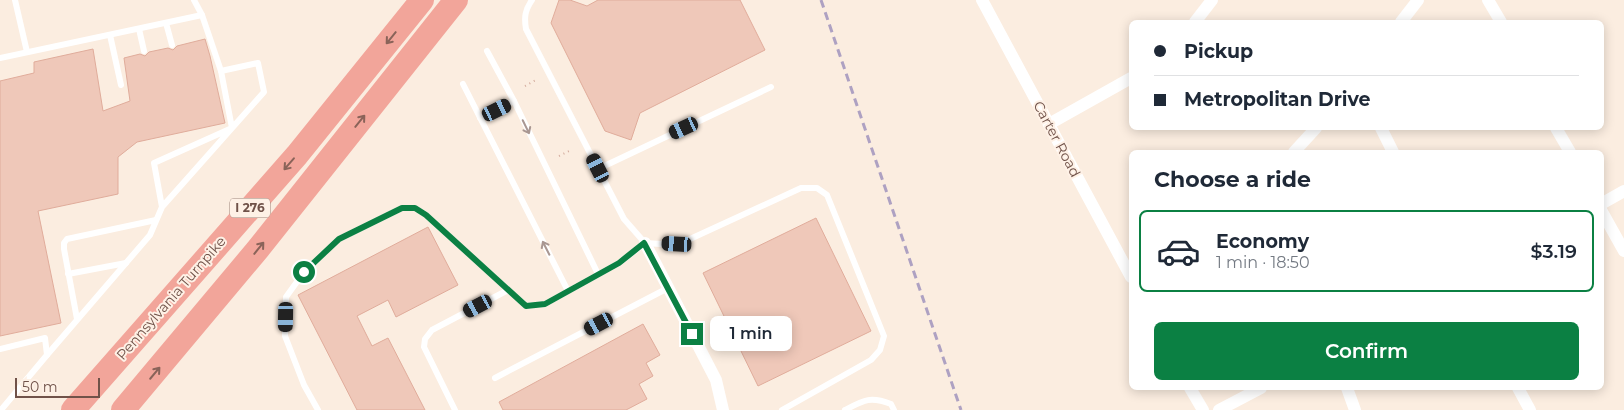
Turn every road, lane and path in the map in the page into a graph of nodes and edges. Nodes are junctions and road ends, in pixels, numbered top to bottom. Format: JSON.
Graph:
{"nodes":[{"id":1,"x":15,"y":0,"type":"edge"},
{"id":2,"x":194,"y":0,"type":"edge"},
{"id":3,"x":422,"y":0,"type":"edge"},
{"id":4,"x":456,"y":0,"type":"edge"},
{"id":5,"x":532,"y":0,"type":"edge"},
{"id":6,"x":982,"y":0,"type":"edge"},
{"id":7,"x":1212,"y":0,"type":"edge"},
{"id":8,"x":1418,"y":0,"type":"edge"},
{"id":9,"x":1488,"y":0,"type":"edge"},
{"id":10,"x":202,"y":15,"type":"junction"},
{"id":11,"x":1197,"y":20,"type":"edge"},
{"id":12,"x":1403,"y":20,"type":"edge"},
{"id":13,"x":1500,"y":20,"type":"edge"},
{"id":14,"x":166,"y":23,"type":"junction"},
{"id":15,"x":139,"y":29,"type":"junction"},
{"id":16,"x":110,"y":35,"type":"junction"},
{"id":17,"x":172,"y":44,"type":"dead end"},
{"id":18,"x":144,"y":51,"type":"dead end"},
{"id":19,"x":488,"y":51,"type":"dead end"},
{"id":20,"x":27,"y":52,"type":"junction"},
{"id":21,"x":0,"y":58,"type":"edge"},
{"id":22,"x":221,"y":71,"type":"junction"},
{"id":23,"x":1129,"y":79,"type":"edge"},
{"id":24,"x":536,"y":80,"type":"dead end"},
{"id":25,"x":121,"y":84,"type":"dead end"},
{"id":26,"x":463,"y":84,"type":"dead end"},
{"id":27,"x":524,"y":86,"type":"dead end"},
{"id":28,"x":771,"y":87,"type":"dead end"},
{"id":29,"x":514,"y":102,"type":"junction"},
{"id":30,"x":480,"y":118,"type":"junction"},
{"id":31,"x":1049,"y":124,"type":"junction"},
{"id":32,"x":232,"y":128,"type":"junction"},
{"id":33,"x":1314,"y":130,"type":"edge"},
{"id":34,"x":1382,"y":130,"type":"edge"},
{"id":35,"x":1557,"y":130,"type":"edge"},
{"id":36,"x":571,"y":150,"type":"dead end"},
{"id":37,"x":1296,"y":150,"type":"edge"},
{"id":38,"x":1392,"y":150,"type":"edge"},
{"id":39,"x":1569,"y":150,"type":"edge"},
{"id":40,"x":559,"y":156,"type":"dead end"},
{"id":41,"x":598,"y":168,"type":"junction"},
{"id":42,"x":1624,"y":192,"type":"edge"},
{"id":43,"x":1604,"y":202,"type":"edge"},
{"id":44,"x":162,"y":207,"type":"junction"},
{"id":45,"x":1604,"y":215,"type":"edge"},
{"id":46,"x":156,"y":220,"type":"junction"},
{"id":47,"x":644,"y":243,"type":"junction"},
{"id":48,"x":1624,"y":251,"type":"edge"},
{"id":49,"x":126,"y":262,"type":"junction"},
{"id":50,"x":1129,"y":273,"type":"edge"},
{"id":51,"x":68,"y":274,"type":"junction"},
{"id":52,"x":598,"y":274,"type":"junction"},
{"id":53,"x":668,"y":288,"type":"junction"},
{"id":54,"x":508,"y":290,"type":"junction"},
{"id":55,"x":568,"y":291,"type":"junction"},
{"id":56,"x":77,"y":319,"type":"junction"},
{"id":57,"x":0,"y":349,"type":"edge"},
{"id":58,"x":47,"y":355,"type":"junction"},
{"id":59,"x":495,"y":378,"type":"dead end"},
{"id":60,"x":1191,"y":390,"type":"edge"},
{"id":61,"x":1257,"y":390,"type":"edge"},
{"id":62,"x":1348,"y":390,"type":"edge"},
{"id":63,"x":1519,"y":390,"type":"edge"},
{"id":64,"x":1,"y":410,"type":"edge"},
{"id":65,"x":73,"y":410,"type":"edge"},
{"id":66,"x":123,"y":410,"type":"edge"},
{"id":67,"x":318,"y":410,"type":"edge"},
{"id":68,"x":455,"y":410,"type":"edge"},
{"id":69,"x":723,"y":410,"type":"edge"},
{"id":70,"x":782,"y":410,"type":"edge"},
{"id":71,"x":844,"y":410,"type":"edge"},
{"id":72,"x":894,"y":410,"type":"edge"},
{"id":73,"x":1203,"y":410,"type":"edge"},
{"id":74,"x":1219,"y":410,"type":"edge"},
{"id":75,"x":1354,"y":410,"type":"edge"},
{"id":76,"x":1530,"y":410,"type":"edge"}],
"edges":[{"from":1,"to":20,"type":"lane"},
{"from":2,"to":10,"type":"lane"},
{"from":3,"to":65,"type":"highway","name":"Pennsylvania Turnpike","number":"I 276","one_way":true},
{"from":66,"to":4,"type":"highway","number":"I 276","one_way":true},
{"from":5,"to":41,"type":"lane"},
{"from":6,"to":31,"type":"street","name":"Carter Road"},
{"from":7,"to":11,"type":"street"},
{"from":8,"to":12,"type":"street"},
{"from":9,"to":13,"type":"street"},
{"from":10,"to":14,"type":"lane"},
{"from":10,"to":22,"type":"lane"},
{"from":14,"to":15,"type":"lane"},
{"from":14,"to":17,"type":"lane"},
{"from":15,"to":16,"type":"lane"},
{"from":15,"to":18,"type":"lane"},
{"from":16,"to":20,"type":"lane"},
{"from":16,"to":25,"type":"lane"},
{"from":19,"to":29,"type":"lane"},
{"from":20,"to":21,"type":"lane"},
{"from":22,"to":32,"type":"lane"},
{"from":22,"to":32,"type":"lane"},
{"from":23,"to":31,"type":"street"},
{"from":24,"to":27,"type":"path"},
{"from":26,"to":30,"type":"lane"},
{"from":28,"to":41,"type":"lane"},
{"from":29,"to":30,"type":"lane"},
{"from":29,"to":52,"type":"lane","one_way":true},
{"from":55,"to":30,"type":"lane","one_way":true},
{"from":31,"to":50,"type":"street","name":"Carter Road"},
{"from":32,"to":44,"type":"lane"},
{"from":32,"to":44,"type":"lane"},
{"from":33,"to":37,"type":"street"},
{"from":34,"to":38,"type":"street"},
{"from":35,"to":39,"type":"street"},
{"from":36,"to":40,"type":"path"},
{"from":41,"to":47,"type":"lane"},
{"from":42,"to":43,"type":"street"},
{"from":44,"to":46,"type":"lane"},
{"from":45,"to":48,"type":"street"},
{"from":46,"to":49,"type":"lane"},
{"from":46,"to":51,"type":"lane"},
{"from":47,"to":52,"type":"lane"},
{"from":47,"to":53,"type":"street"},
{"from":47,"to":70,"type":"lane"},
{"from":49,"to":51,"type":"lane"},
{"from":49,"to":56,"type":"lane"},
{"from":51,"to":56,"type":"lane"},
{"from":52,"to":55,"type":"lane"},
{"from":53,"to":59,"type":"lane"},
{"from":53,"to":69,"type":"street"},
{"from":54,"to":55,"type":"lane"},
{"from":54,"to":67,"type":"lane"},
{"from":54,"to":68,"type":"lane"},
{"from":56,"to":58,"type":"lane"},
{"from":57,"to":58,"type":"lane"},
{"from":58,"to":64,"type":"lane"},
{"from":60,"to":73,"type":"street"},
{"from":61,"to":74,"type":"street"},
{"from":62,"to":75,"type":"street"},
{"from":63,"to":76,"type":"street"},
{"from":71,"to":72,"type":"lane"}]}
